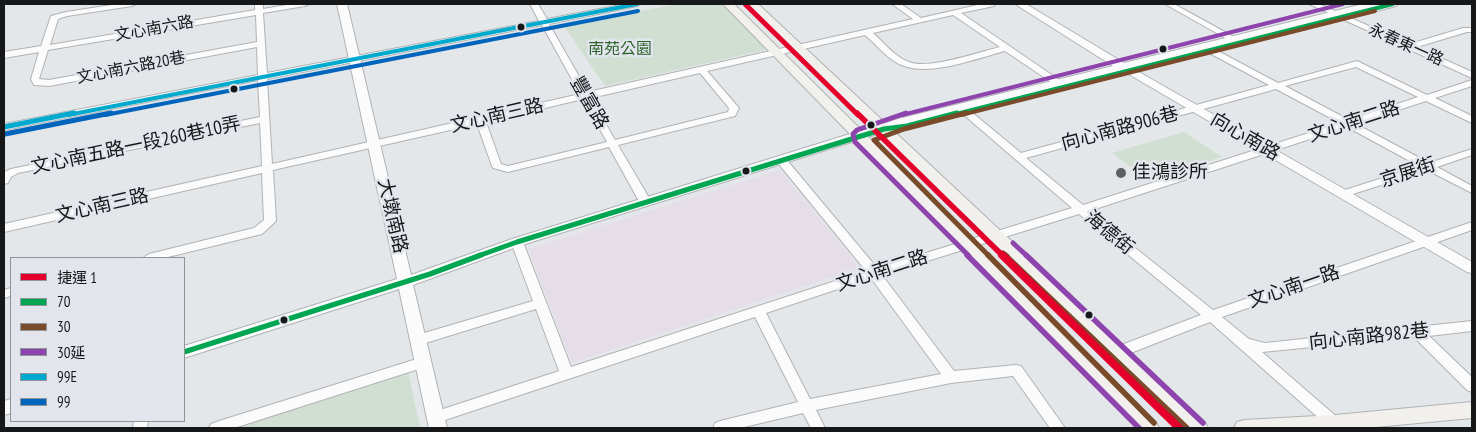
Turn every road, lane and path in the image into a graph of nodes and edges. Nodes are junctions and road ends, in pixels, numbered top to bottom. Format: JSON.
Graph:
{"nodes":[{"id":1,"x":132,"y":4,"type":"edge"},
{"id":2,"x":305,"y":4,"type":"edge"},
{"id":3,"x":342,"y":4,"type":"edge"},
{"id":4,"x":534,"y":4,"type":"edge"},
{"id":5,"x":637,"y":4,"type":"edge"},
{"id":6,"x":728,"y":4,"type":"edge"},
{"id":7,"x":752,"y":4,"type":"edge"},
{"id":8,"x":896,"y":4,"type":"edge"},
{"id":9,"x":991,"y":4,"type":"edge"},
{"id":10,"x":1020,"y":4,"type":"edge"},
{"id":11,"x":1186,"y":4,"type":"edge"},
{"id":12,"x":1313,"y":4,"type":"edge"},
{"id":13,"x":1373,"y":4,"type":"edge"},
{"id":14,"x":1393,"y":4,"type":"edge"},
{"id":15,"x":1171,"y":5,"type":"edge"},
{"id":16,"x":260,"y":8,"type":"edge"},
{"id":17,"x":954,"y":12,"type":"junction"},
{"id":18,"x":1338,"y":15,"type":"junction"},
{"id":19,"x":919,"y":20,"type":"junction"},
{"id":20,"x":544,"y":22,"type":"junction"},
{"id":21,"x":1472,"y":30,"type":"edge"},
{"id":22,"x":866,"y":32,"type":"junction"},
{"id":23,"x":1236,"y":41,"type":"junction"},
{"id":24,"x":262,"y":44,"type":"junction"},
{"id":25,"x":798,"y":47,"type":"junction"},
{"id":26,"x":1207,"y":47,"type":"junction"},
{"id":27,"x":1410,"y":47,"type":"junction"},
{"id":28,"x":44,"y":48,"type":"junction"},
{"id":29,"x":1006,"y":48,"type":"junction"},
{"id":30,"x":776,"y":52,"type":"junction"},
{"id":31,"x":4,"y":55,"type":"edge"},
{"id":32,"x":356,"y":59,"type":"junction"},
{"id":33,"x":1125,"y":68,"type":"junction"},
{"id":34,"x":701,"y":69,"type":"junction"},
{"id":35,"x":1472,"y":75,"type":"edge"},
{"id":36,"x":263,"y":77,"type":"junction"},
{"id":37,"x":1472,"y":83,"type":"edge"},
{"id":38,"x":1060,"y":84,"type":"junction"},
{"id":39,"x":1279,"y":86,"type":"junction"},
{"id":40,"x":584,"y":96,"type":"junction"},
{"id":41,"x":1427,"y":98,"type":"junction"},
{"id":42,"x":962,"y":109,"type":"junction"},
{"id":43,"x":1196,"y":109,"type":"junction"},
{"id":44,"x":266,"y":119,"type":"junction"},
{"id":45,"x":480,"y":120,"type":"junction"},
{"id":46,"x":1472,"y":120,"type":"edge"},
{"id":47,"x":1349,"y":123,"type":"junction"},
{"id":48,"x":4,"y":127,"type":"edge"},
{"id":49,"x":884,"y":129,"type":"junction"},
{"id":50,"x":860,"y":137,"type":"junction"},
{"id":51,"x":612,"y":143,"type":"junction"},
{"id":52,"x":376,"y":144,"type":"junction"},
{"id":53,"x":1267,"y":150,"type":"junction"},
{"id":54,"x":1472,"y":152,"type":"edge"},
{"id":55,"x":1018,"y":157,"type":"junction"},
{"id":56,"x":782,"y":161,"type":"junction"},
{"id":57,"x":1428,"y":166,"type":"junction"},
{"id":58,"x":269,"y":168,"type":"junction"},
{"id":59,"x":6,"y":178,"type":"edge"},
{"id":60,"x":1472,"y":190,"type":"edge"},
{"id":61,"x":1343,"y":194,"type":"junction"},
{"id":62,"x":646,"y":203,"type":"junction"},
{"id":63,"x":1080,"y":209,"type":"junction"},
{"id":64,"x":1472,"y":226,"type":"edge"},
{"id":65,"x":4,"y":228,"type":"edge"},
{"id":66,"x":995,"y":235,"type":"junction"},
{"id":67,"x":517,"y":242,"type":"junction"},
{"id":68,"x":1427,"y":242,"type":"junction"},
{"id":69,"x":966,"y":244,"type":"junction"},
{"id":70,"x":168,"y":256,"type":"edge"},
{"id":71,"x":1472,"y":268,"type":"edge"},
{"id":72,"x":874,"y":273,"type":"junction"},
{"id":73,"x":406,"y":281,"type":"junction"},
{"id":74,"x":540,"y":303,"type":"junction"},
{"id":75,"x":758,"y":310,"type":"junction"},
{"id":76,"x":1211,"y":316,"type":"junction"},
{"id":77,"x":1472,"y":326,"type":"edge"},
{"id":78,"x":1418,"y":333,"type":"junction"},
{"id":79,"x":418,"y":340,"type":"junction"},
{"id":80,"x":1265,"y":348,"type":"joint"},
{"id":81,"x":185,"y":352,"type":"edge"},
{"id":82,"x":1118,"y":352,"type":"junction"},
{"id":83,"x":423,"y":362,"type":"junction"},
{"id":84,"x":567,"y":374,"type":"junction"},
{"id":85,"x":952,"y":377,"type":"junction"},
{"id":86,"x":1472,"y":386,"type":"edge"},
{"id":87,"x":806,"y":406,"type":"junction"},
{"id":88,"x":1472,"y":410,"type":"edge"},
{"id":89,"x":437,"y":423,"type":"edge"},
{"id":90,"x":1338,"y":426,"type":"edge"},
{"id":91,"x":720,"y":427,"type":"dead end"},
{"id":92,"x":216,"y":428,"type":"edge"},
{"id":93,"x":818,"y":428,"type":"edge"},
{"id":94,"x":1058,"y":428,"type":"edge"},
{"id":95,"x":1149,"y":428,"type":"edge"},
{"id":96,"x":1198,"y":428,"type":"edge"},
{"id":97,"x":1244,"y":428,"type":"edge"}],
"edges":[{"from":1,"to":28,"type":"street"},
{"from":2,"to":16,"type":"street","name":"文心南六路"},
{"from":3,"to":32,"type":"street","name":"大墩南路"},
{"from":4,"to":20,"type":"street","name":"豐富路"},
{"from":5,"to":20,"type":"street"},
{"from":6,"to":30,"type":"main road"},
{"from":7,"to":25,"type":"main road"},
{"from":8,"to":19,"type":"street"},
{"from":9,"to":17,"type":"street","name":"文心南三路"},
{"from":10,"to":33,"type":"street","name":"向心南路"},
{"from":11,"to":15,"type":"street"},
{"from":12,"to":18,"type":"street","name":"永春東一路"},
{"from":13,"to":18,"type":"street"},
{"from":14,"to":18,"type":"street"},
{"from":15,"to":23,"type":"street"},
{"from":16,"to":24,"type":"street"},
{"from":16,"to":28,"type":"street","name":"文心南六路"},
{"from":17,"to":19,"type":"street","name":"文心南三路"},
{"from":17,"to":29,"type":"street"},
{"from":18,"to":23,"type":"street"},
{"from":18,"to":27,"type":"street","name":"永春東一路"},
{"from":19,"to":22,"type":"street","name":"文心南三路"},
{"from":20,"to":32,"type":"street"},
{"from":20,"to":40,"type":"street","name":"豐富路"},
{"from":21,"to":27,"type":"street"},
{"from":22,"to":25,"type":"street","name":"文心南三路"},
{"from":22,"to":29,"type":"street"},
{"from":23,"to":26,"type":"street"},
{"from":24,"to":28,"type":"street","name":"文心南六路20巷"},
{"from":24,"to":36,"type":"street"},
{"from":25,"to":30,"type":"street","name":"文心南三路"},
{"from":25,"to":49,"type":"main road"},
{"from":26,"to":33,"type":"street"},
{"from":26,"to":39,"type":"street"},
{"from":27,"to":35,"type":"street","name":"永春東一路"},
{"from":28,"to":31,"type":"street","name":"文心南六路"},
{"from":29,"to":38,"type":"street"},
{"from":30,"to":34,"type":"street","name":"文心南三路"},
{"from":30,"to":50,"type":"main road"},
{"from":32,"to":36,"type":"street"},
{"from":32,"to":52,"type":"street","name":"大墩南路"},
{"from":33,"to":38,"type":"street"},
{"from":33,"to":43,"type":"street","name":"向心南路"},
{"from":34,"to":40,"type":"street","name":"文心南三路"},
{"from":34,"to":51,"type":"street"},
{"from":36,"to":44,"type":"street"},
{"from":36,"to":48,"type":"street"},
{"from":37,"to":41,"type":"street","name":"文心南二路"},
{"from":38,"to":42,"type":"street"},
{"from":39,"to":41,"type":"street","name":"向心南路906巷"},
{"from":39,"to":43,"type":"street","name":"向心南路906巷"},
{"from":39,"to":47,"type":"street"},
{"from":40,"to":45,"type":"street","name":"文心南三路"},
{"from":40,"to":51,"type":"street","name":"豐富路"},
{"from":41,"to":46,"type":"street","name":"向心南路906巷"},
{"from":41,"to":47,"type":"street","name":"文心南二路"},
{"from":42,"to":49,"type":"street"},
{"from":42,"to":55,"type":"street","name":"海德街"},
{"from":43,"to":53,"type":"street","name":"向心南路"},
{"from":43,"to":55,"type":"street","name":"向心南路906巷"},
{"from":44,"to":58,"type":"street"},
{"from":44,"to":59,"type":"street","name":"文心南五路一段260巷10弄"},
{"from":45,"to":51,"type":"street"},
{"from":45,"to":52,"type":"street","name":"文心南三路"},
{"from":47,"to":53,"type":"street","name":"文心南二路"},
{"from":47,"to":57,"type":"street"},
{"from":49,"to":50,"type":"street"},
{"from":49,"to":66,"type":"main road"},
{"from":50,"to":56,"type":"street"},
{"from":50,"to":69,"type":"main road"},
{"from":51,"to":62,"type":"street","name":"豐富路"},
{"from":52,"to":58,"type":"street","name":"文心南三路"},
{"from":52,"to":73,"type":"street","name":"大墩南路"},
{"from":53,"to":61,"type":"street","name":"向心南路"},
{"from":53,"to":63,"type":"street","name":"文心南二路"},
{"from":54,"to":57,"type":"street","name":"京展街"},
{"from":55,"to":63,"type":"street","name":"海德街"},
{"from":56,"to":62,"type":"street"},
{"from":56,"to":72,"type":"street"},
{"from":57,"to":60,"type":"street"},
{"from":57,"to":61,"type":"street","name":"京展街"},
{"from":58,"to":65,"type":"street","name":"文心南三路"},
{"from":58,"to":70,"type":"street"},
{"from":61,"to":68,"type":"street","name":"向心南路"},
{"from":62,"to":67,"type":"street"},
{"from":63,"to":66,"type":"street","name":"文心南二路"},
{"from":63,"to":76,"type":"street","name":"海德街"},
{"from":64,"to":68,"type":"street","name":"文心南一路"},
{"from":66,"to":69,"type":"street","name":"文心南二路"},
{"from":66,"to":82,"type":"main road"},
{"from":67,"to":73,"type":"street"},
{"from":67,"to":74,"type":"street"},
{"from":68,"to":71,"type":"street","name":"向心南路"},
{"from":68,"to":76,"type":"street","name":"文心南一路"},
{"from":69,"to":72,"type":"street","name":"文心南二路"},
{"from":69,"to":95,"type":"main road"},
{"from":72,"to":75,"type":"street","name":"文心南二路"},
{"from":72,"to":85,"type":"street"},
{"from":73,"to":79,"type":"street","name":"大墩南路"},
{"from":73,"to":81,"type":"street"},
{"from":74,"to":79,"type":"street"},
{"from":74,"to":84,"type":"street"},
{"from":75,"to":84,"type":"street","name":"文心南二路"},
{"from":75,"to":87,"type":"street"},
{"from":76,"to":80,"type":"street","name":"海德街"},
{"from":76,"to":82,"type":"street","name":"文心南一路"},
{"from":76,"to":90,"type":"street"},
{"from":77,"to":78,"type":"street","name":"向心南路982巷"},
{"from":78,"to":80,"type":"street","name":"向心南路982巷"},
{"from":78,"to":86,"type":"street"},
{"from":79,"to":83,"type":"street","name":"大墩南路"},
{"from":82,"to":96,"type":"main road"},
{"from":83,"to":89,"type":"street","name":"大墩南路"},
{"from":83,"to":92,"type":"street"},
{"from":84,"to":89,"type":"street","name":"文心南二路"},
{"from":85,"to":87,"type":"street"},
{"from":85,"to":94,"type":"street"},
{"from":87,"to":91,"type":"street"},
{"from":87,"to":93,"type":"street"},
{"from":88,"to":90,"type":"main road"},
{"from":90,"to":97,"type":"main road"}]}
